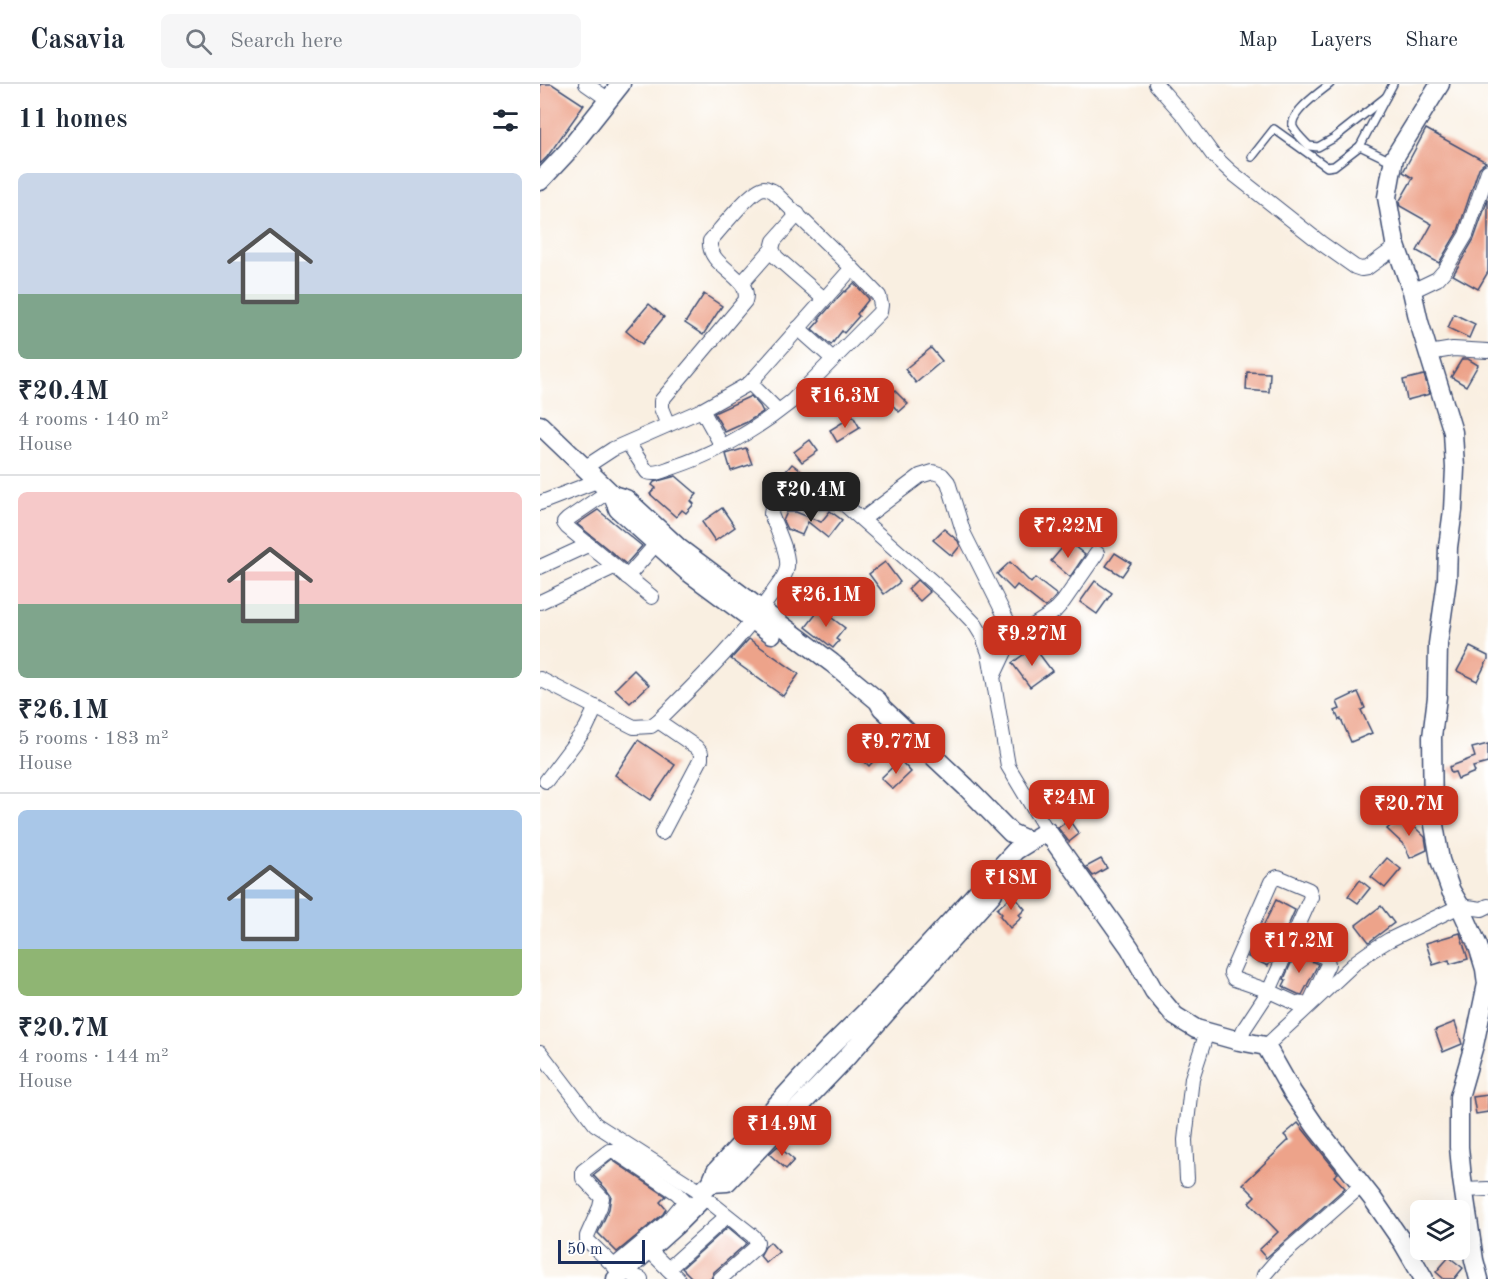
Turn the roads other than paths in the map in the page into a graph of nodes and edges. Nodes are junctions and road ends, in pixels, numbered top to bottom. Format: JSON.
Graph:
{"nodes":[{"id":1,"x":586,"y":84,"type":"edge"},
{"id":2,"x":621,"y":84,"type":"edge"},
{"id":3,"x":1156,"y":84,"type":"edge"},
{"id":4,"x":1330,"y":84,"type":"edge"},
{"id":5,"x":1393,"y":84,"type":"edge"},
{"id":6,"x":1440,"y":84,"type":"edge"},
{"id":7,"x":1386,"y":97,"type":"junction"},
{"id":8,"x":609,"y":100,"type":"junction"},
{"id":9,"x":1360,"y":146,"type":"junction"},
{"id":10,"x":1252,"y":157,"type":"dead end"},
{"id":11,"x":1393,"y":162,"type":"junction"},
{"id":12,"x":1488,"y":171,"type":"edge"},
{"id":13,"x":542,"y":177,"type":"edge"},
{"id":14,"x":798,"y":214,"type":"junction"},
{"id":15,"x":1396,"y":248,"type":"junction"},
{"id":16,"x":772,"y":249,"type":"junction"},
{"id":17,"x":852,"y":268,"type":"junction"},
{"id":18,"x":742,"y":283,"type":"junction"},
{"id":19,"x":1412,"y":291,"type":"junction"},
{"id":20,"x":825,"y":299,"type":"junction"},
{"id":21,"x":798,"y":328,"type":"junction"},
{"id":22,"x":1488,"y":351,"type":"edge"},
{"id":23,"x":1429,"y":353,"type":"junction"},
{"id":24,"x":834,"y":359,"type":"junction"},
{"id":25,"x":750,"y":383,"type":"junction"},
{"id":26,"x":702,"y":410,"type":"junction"},
{"id":27,"x":778,"y":411,"type":"junction"},
{"id":28,"x":540,"y":425,"type":"edge"},
{"id":29,"x":668,"y":425,"type":"junction"},
{"id":30,"x":628,"y":443,"type":"junction"},
{"id":31,"x":722,"y":446,"type":"junction"},
{"id":32,"x":584,"y":468,"type":"junction"},
{"id":33,"x":606,"y":489,"type":"junction"},
{"id":34,"x":540,"y":502,"type":"edge"},
{"id":35,"x":863,"y":519,"type":"junction"},
{"id":36,"x":656,"y":544,"type":"junction"},
{"id":37,"x":588,"y":545,"type":"junction"},
{"id":38,"x":1097,"y":553,"type":"dead end"},
{"id":39,"x":691,"y":566,"type":"junction"},
{"id":40,"x":540,"y":567,"type":"edge"},
{"id":41,"x":614,"y":567,"type":"junction"},
{"id":42,"x":627,"y":577,"type":"junction"},
{"id":43,"x":652,"y":597,"type":"dead end"},
{"id":44,"x":541,"y":608,"type":"edge"},
{"id":45,"x":757,"y":615,"type":"junction"},
{"id":46,"x":1010,"y":641,"type":"junction"},
{"id":47,"x":993,"y":678,"type":"junction"},
{"id":48,"x":540,"y":679,"type":"edge"},
{"id":49,"x":596,"y":707,"type":"junction"},
{"id":50,"x":658,"y":721,"type":"junction"},
{"id":51,"x":546,"y":781,"type":"dead end"},
{"id":52,"x":1047,"y":831,"type":"junction"},
{"id":53,"x":662,"y":833,"type":"dead end"},
{"id":54,"x":1029,"y":841,"type":"junction"},
{"id":55,"x":1460,"y":906,"type":"junction"},
{"id":56,"x":1488,"y":906,"type":"edge"},
{"id":57,"x":1291,"y":943,"type":"junction"},
{"id":58,"x":1269,"y":992,"type":"junction"},
{"id":59,"x":1207,"y":1032,"type":"junction"},
{"id":60,"x":1482,"y":1036,"type":"edge"},
{"id":61,"x":1239,"y":1041,"type":"junction"},
{"id":62,"x":1266,"y":1046,"type":"junction"},
{"id":63,"x":540,"y":1052,"type":"edge"},
{"id":64,"x":1187,"y":1179,"type":"dead end"},
{"id":65,"x":1362,"y":1185,"type":"junction"},
{"id":66,"x":1488,"y":1189,"type":"edge"},
{"id":67,"x":1464,"y":1190,"type":"junction"},
{"id":68,"x":699,"y":1196,"type":"junction"},
{"id":69,"x":727,"y":1216,"type":"junction"},
{"id":70,"x":648,"y":1249,"type":"junction"},
{"id":71,"x":668,"y":1269,"type":"junction"},
{"id":72,"x":618,"y":1272,"type":"edge"},
{"id":73,"x":641,"y":1279,"type":"edge"},
{"id":74,"x":678,"y":1279,"type":"edge"},
{"id":75,"x":720,"y":1279,"type":"edge"},
{"id":76,"x":1263,"y":1279,"type":"edge"},
{"id":77,"x":1424,"y":1279,"type":"edge"},
{"id":78,"x":1479,"y":1279,"type":"edge"}],
"edges":[{"from":1,"to":8,"type":"street"},
{"from":2,"to":8,"type":"street"},
{"from":3,"to":15,"type":"street"},
{"from":4,"to":7,"type":"lane"},
{"from":5,"to":7,"type":"lane"},
{"from":6,"to":11,"type":"street"},
{"from":7,"to":9,"type":"lane"},
{"from":8,"to":13,"type":"street"},
{"from":9,"to":10,"type":"lane"},
{"from":9,"to":11,"type":"lane"},
{"from":11,"to":15,"type":"street"},
{"from":12,"to":19,"type":"street"},
{"from":14,"to":16,"type":"street"},
{"from":14,"to":17,"type":"street"},
{"from":14,"to":18,"type":"street"},
{"from":15,"to":19,"type":"street"},
{"from":16,"to":18,"type":"street"},
{"from":16,"to":20,"type":"street"},
{"from":17,"to":20,"type":"street"},
{"from":17,"to":24,"type":"street"},
{"from":18,"to":29,"type":"street"},
{"from":19,"to":23,"type":"street"},
{"from":20,"to":21,"type":"street"},
{"from":21,"to":24,"type":"street"},
{"from":21,"to":25,"type":"street"},
{"from":22,"to":23,"type":"street"},
{"from":23,"to":55,"type":"street"},
{"from":24,"to":27,"type":"street"},
{"from":25,"to":26,"type":"street"},
{"from":25,"to":27,"type":"street"},
{"from":26,"to":29,"type":"street"},
{"from":26,"to":31,"type":"street"},
{"from":27,"to":31,"type":"street"},
{"from":28,"to":32,"type":"street"},
{"from":29,"to":30,"type":"street"},
{"from":30,"to":31,"type":"street"},
{"from":30,"to":32,"type":"street"},
{"from":32,"to":33,"type":"street"},
{"from":33,"to":34,"type":"street"},
{"from":33,"to":36,"type":"street"},
{"from":33,"to":37,"type":"street"},
{"from":33,"to":39,"type":"street"},
{"from":35,"to":45,"type":"street"},
{"from":35,"to":46,"type":"street"},
{"from":35,"to":47,"type":"street"},
{"from":36,"to":39,"type":"street"},
{"from":36,"to":42,"type":"street"},
{"from":37,"to":40,"type":"street"},
{"from":37,"to":41,"type":"street"},
{"from":38,"to":46,"type":"street"},
{"from":39,"to":45,"type":"street"},
{"from":41,"to":42,"type":"street"},
{"from":41,"to":44,"type":"street"},
{"from":42,"to":43,"type":"street"},
{"from":45,"to":50,"type":"street"},
{"from":45,"to":54,"type":"street"},
{"from":46,"to":47,"type":"street"},
{"from":47,"to":52,"type":"street"},
{"from":48,"to":49,"type":"street"},
{"from":49,"to":50,"type":"street"},
{"from":49,"to":51,"type":"street"},
{"from":50,"to":53,"type":"street"},
{"from":52,"to":54,"type":"street"},
{"from":52,"to":59,"type":"street"},
{"from":54,"to":68,"type":"street"},
{"from":55,"to":56,"type":"street"},
{"from":55,"to":60,"type":"street"},
{"from":55,"to":62,"type":"street"},
{"from":57,"to":58,"type":"street"},
{"from":57,"to":58,"type":"street"},
{"from":57,"to":58,"type":"street"},
{"from":58,"to":61,"type":"street"},
{"from":59,"to":61,"type":"street"},
{"from":59,"to":64,"type":"street"},
{"from":60,"to":67,"type":"street"},
{"from":61,"to":62,"type":"street"},
{"from":62,"to":65,"type":"street"},
{"from":63,"to":68,"type":"street"},
{"from":65,"to":76,"type":"street"},
{"from":65,"to":77,"type":"street"},
{"from":66,"to":67,"type":"street"},
{"from":67,"to":78,"type":"street"},
{"from":68,"to":69,"type":"street"},
{"from":68,"to":70,"type":"street"},
{"from":68,"to":72,"type":"street"},
{"from":68,"to":72,"type":"street"},
{"from":69,"to":71,"type":"street"},
{"from":69,"to":75,"type":"street"},
{"from":70,"to":71,"type":"street"},
{"from":70,"to":72,"type":"street"},
{"from":71,"to":74,"type":"street"},
{"from":72,"to":73,"type":"street"}]}
